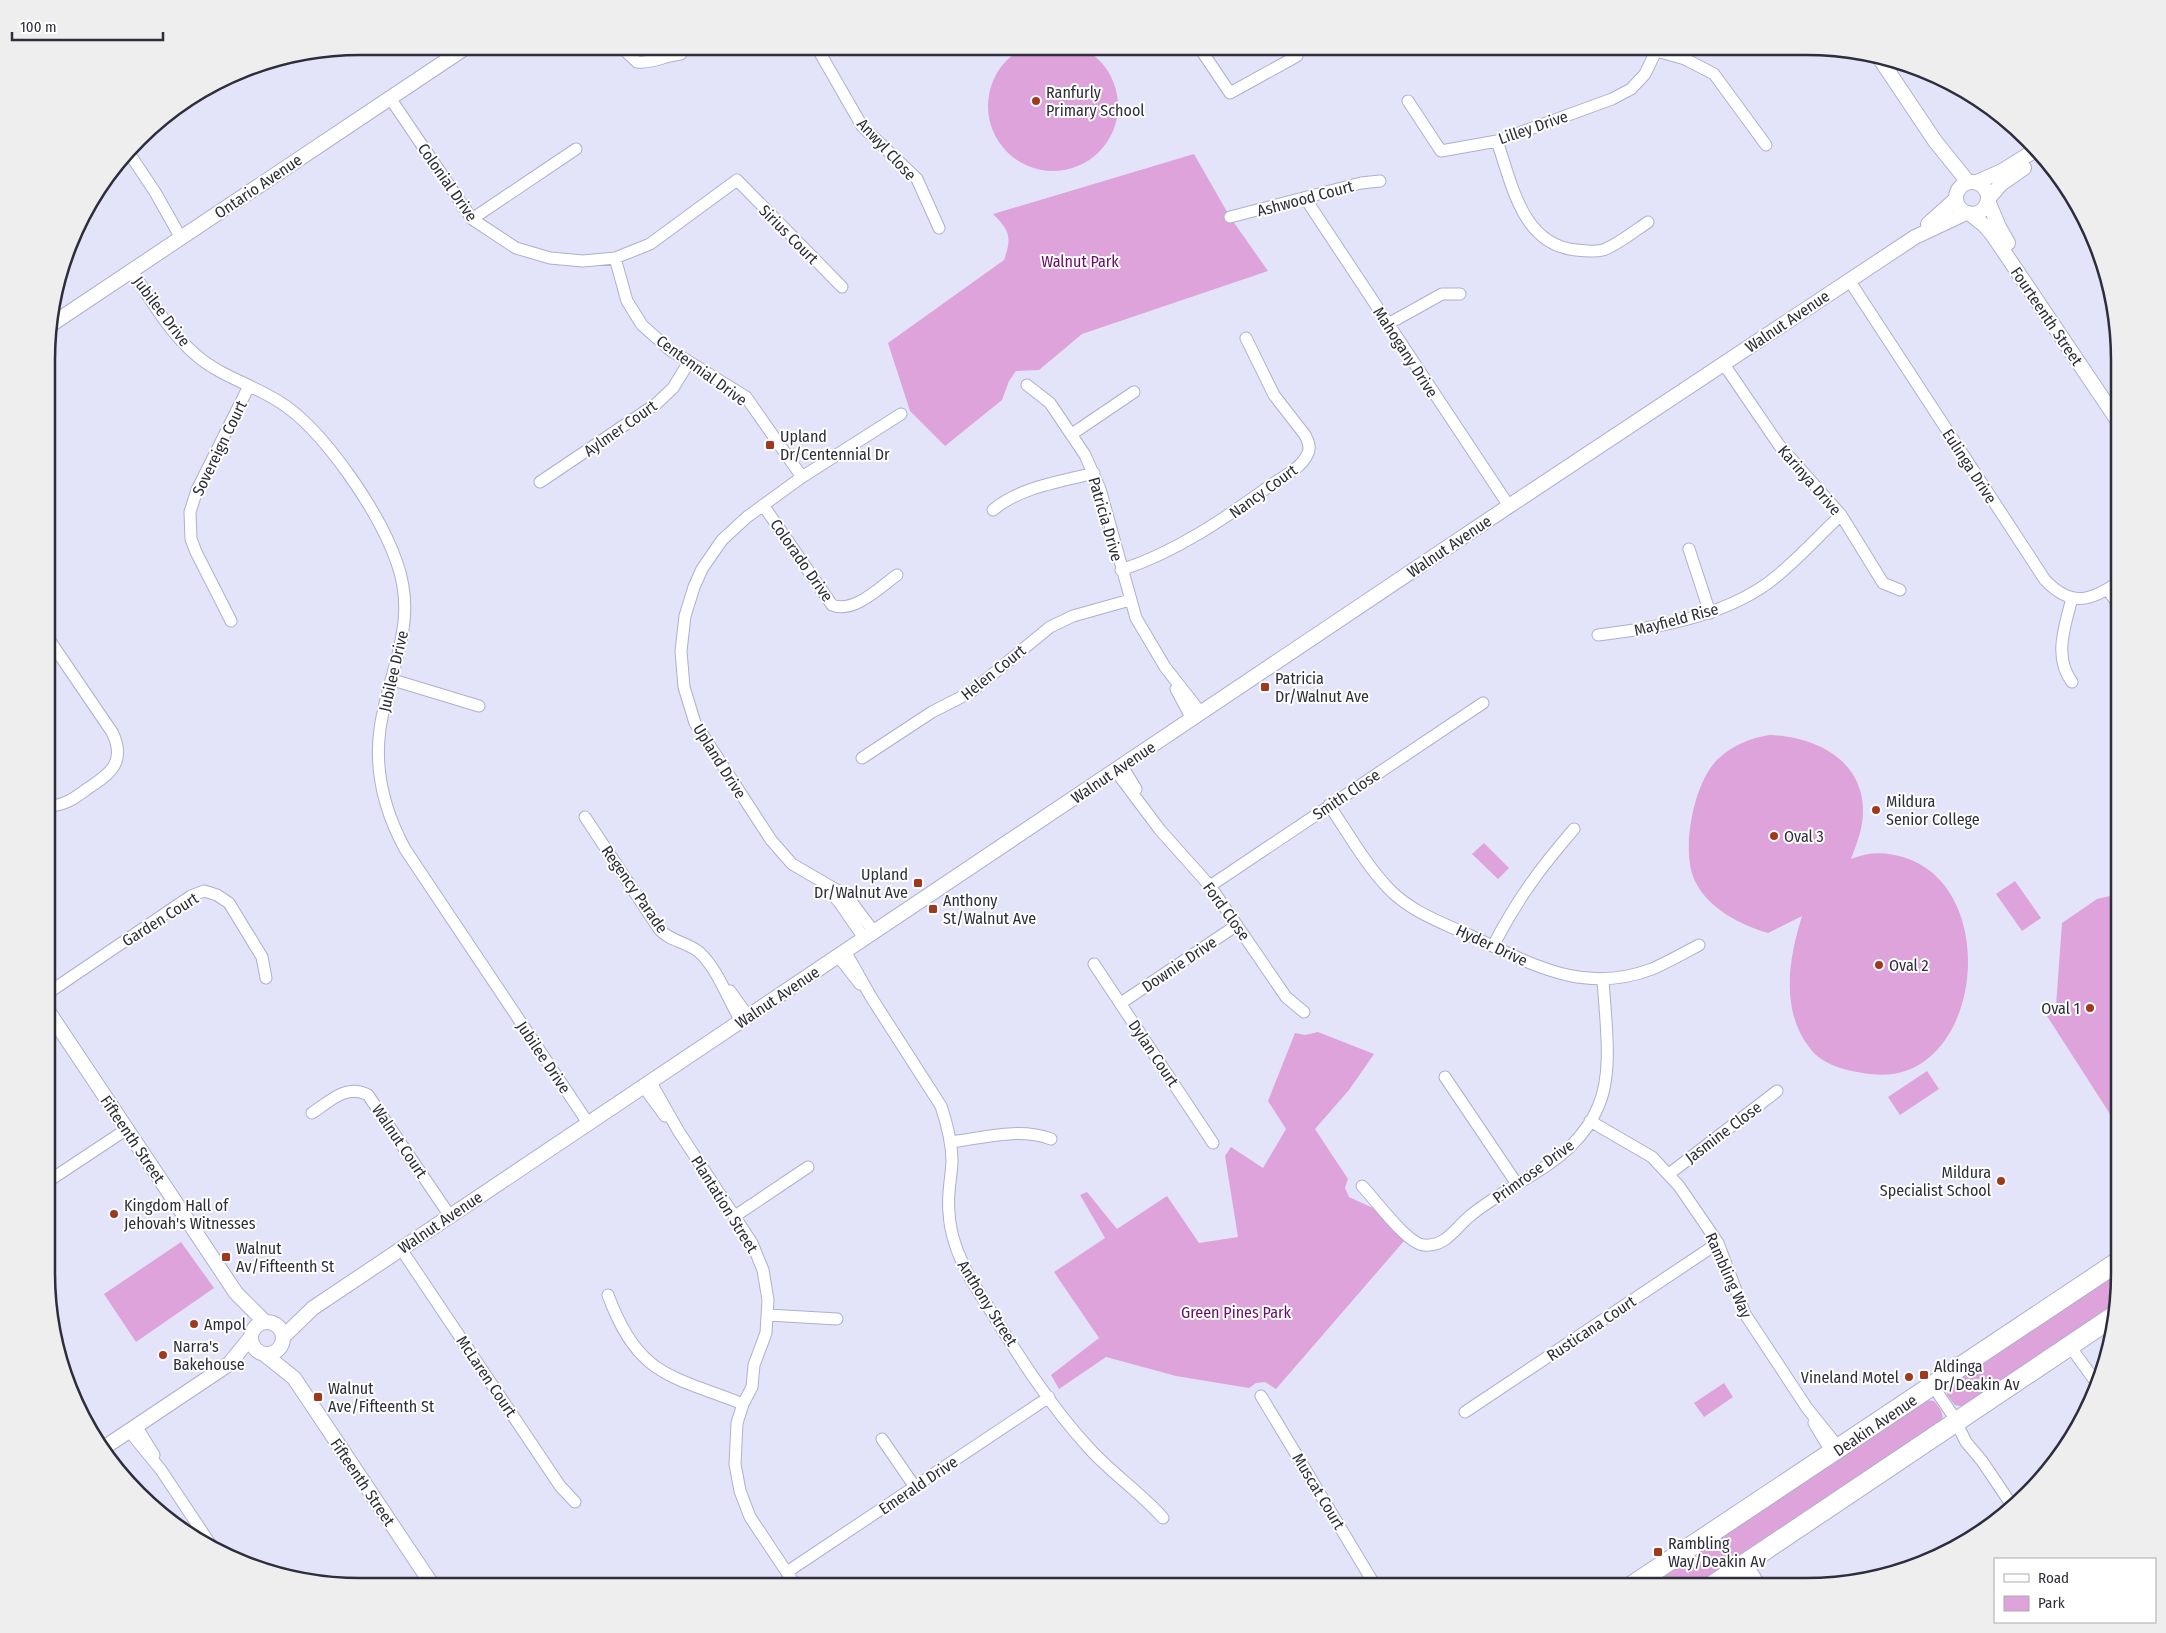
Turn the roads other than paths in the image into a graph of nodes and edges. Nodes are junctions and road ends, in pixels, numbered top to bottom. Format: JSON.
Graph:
{"nodes":[{"id":1,"x":454,"y":55,"type":"edge"},
{"id":2,"x":630,"y":55,"type":"edge"},
{"id":3,"x":668,"y":55,"type":"edge"},
{"id":4,"x":821,"y":55,"type":"edge"},
{"id":5,"x":1204,"y":55,"type":"edge"},
{"id":6,"x":1654,"y":55,"type":"edge"},
{"id":7,"x":1674,"y":55,"type":"edge"},
{"id":8,"x":1297,"y":56,"type":"dead end"},
{"id":9,"x":1888,"y":66,"type":"edge"},
{"id":10,"x":390,"y":98,"type":"junction"},
{"id":11,"x":1408,"y":101,"type":"dead end"},
{"id":12,"x":1497,"y":141,"type":"junction"},
{"id":13,"x":1766,"y":145,"type":"dead end"},
{"id":14,"x":576,"y":149,"type":"dead end"},
{"id":15,"x":2030,"y":153,"type":"edge"},
{"id":16,"x":132,"y":158,"type":"edge"},
{"id":17,"x":2036,"y":160,"type":"edge"},
{"id":18,"x":736,"y":180,"type":"joint"},
{"id":19,"x":1380,"y":181,"type":"dead end"},
{"id":20,"x":1965,"y":188,"type":"junction"},
{"id":21,"x":1305,"y":198,"type":"junction"},
{"id":22,"x":1989,"y":199,"type":"junction"},
{"id":23,"x":1968,"y":213,"type":"junction"},
{"id":24,"x":1230,"y":217,"type":"dead end"},
{"id":25,"x":472,"y":219,"type":"junction"},
{"id":26,"x":1648,"y":222,"type":"dead end"},
{"id":27,"x":939,"y":228,"type":"dead end"},
{"id":28,"x":184,"y":236,"type":"junction"},
{"id":29,"x":1914,"y":237,"type":"junction"},
{"id":30,"x":615,"y":258,"type":"junction"},
{"id":31,"x":132,"y":271,"type":"junction"},
{"id":32,"x":1849,"y":280,"type":"junction"},
{"id":33,"x":842,"y":287,"type":"dead end"},
{"id":34,"x":1460,"y":294,"type":"dead end"},
{"id":35,"x":58,"y":320,"type":"edge"},
{"id":36,"x":1388,"y":324,"type":"junction"},
{"id":37,"x":1246,"y":338,"type":"dead end"},
{"id":38,"x":689,"y":362,"type":"junction"},
{"id":39,"x":1723,"y":364,"type":"junction"},
{"id":40,"x":1027,"y":385,"type":"dead end"},
{"id":41,"x":249,"y":386,"type":"junction"},
{"id":42,"x":1134,"y":392,"type":"dead end"},
{"id":43,"x":2111,"y":395,"type":"edge"},
{"id":44,"x":2111,"y":411,"type":"edge"},
{"id":45,"x":900,"y":414,"type":"dead end"},
{"id":46,"x":1072,"y":434,"type":"junction"},
{"id":47,"x":1094,"y":473,"type":"junction"},
{"id":48,"x":802,"y":477,"type":"junction"},
{"id":49,"x":540,"y":482,"type":"dead end"},
{"id":50,"x":763,"y":505,"type":"junction"},
{"id":51,"x":1509,"y":506,"type":"junction"},
{"id":52,"x":993,"y":510,"type":"dead end"},
{"id":53,"x":1841,"y":515,"type":"junction"},
{"id":54,"x":1689,"y":549,"type":"dead end"},
{"id":55,"x":1121,"y":570,"type":"junction"},
{"id":56,"x":897,"y":575,"type":"dead end"},
{"id":57,"x":2111,"y":588,"type":"edge"},
{"id":58,"x":1900,"y":590,"type":"dead end"},
{"id":59,"x":2108,"y":590,"type":"junction"},
{"id":60,"x":2111,"y":594,"type":"edge"},
{"id":61,"x":2072,"y":598,"type":"junction"},
{"id":62,"x":1130,"y":600,"type":"junction"},
{"id":63,"x":1710,"y":613,"type":"junction"},
{"id":64,"x":231,"y":622,"type":"dead end"},
{"id":65,"x":1598,"y":635,"type":"dead end"},
{"id":66,"x":55,"y":648,"type":"edge"},
{"id":67,"x":392,"y":680,"type":"junction"},
{"id":68,"x":2072,"y":682,"type":"dead end"},
{"id":69,"x":1483,"y":703,"type":"dead end"},
{"id":70,"x":479,"y":706,"type":"dead end"},
{"id":71,"x":1197,"y":716,"type":"junction"},
{"id":72,"x":862,"y":758,"type":"dead end"},
{"id":73,"x":1118,"y":768,"type":"junction"},
{"id":74,"x":55,"y":805,"type":"edge"},
{"id":75,"x":1329,"y":805,"type":"junction"},
{"id":76,"x":586,"y":818,"type":"dead end"},
{"id":77,"x":1574,"y":829,"type":"dead end"},
{"id":78,"x":1210,"y":886,"type":"junction"},
{"id":79,"x":1237,"y":925,"type":"junction"},
{"id":80,"x":869,"y":935,"type":"junction"},
{"id":81,"x":1699,"y":945,"type":"dead end"},
{"id":82,"x":1493,"y":946,"type":"junction"},
{"id":83,"x":842,"y":953,"type":"junction"},
{"id":84,"x":1094,"y":964,"type":"dead end"},
{"id":85,"x":266,"y":978,"type":"dead end"},
{"id":86,"x":1604,"y":979,"type":"junction"},
{"id":87,"x":55,"y":988,"type":"edge"},
{"id":88,"x":1121,"y":1003,"type":"junction"},
{"id":89,"x":1304,"y":1012,"type":"dead end"},
{"id":90,"x":744,"y":1019,"type":"junction"},
{"id":91,"x":55,"y":1021,"type":"edge"},
{"id":92,"x":1445,"y":1077,"type":"dead end"},
{"id":93,"x":646,"y":1084,"type":"junction"},
{"id":94,"x":1777,"y":1091,"type":"dead end"},
{"id":95,"x":312,"y":1113,"type":"dead end"},
{"id":96,"x":1590,"y":1121,"type":"junction"},
{"id":97,"x":588,"y":1123,"type":"junction"},
{"id":98,"x":127,"y":1129,"type":"junction"},
{"id":99,"x":1051,"y":1139,"type":"dead end"},
{"id":100,"x":950,"y":1142,"type":"junction"},
{"id":101,"x":1213,"y":1142,"type":"dead end"},
{"id":102,"x":808,"y":1167,"type":"dead end"},
{"id":103,"x":1669,"y":1174,"type":"junction"},
{"id":104,"x":55,"y":1177,"type":"edge"},
{"id":105,"x":1517,"y":1184,"type":"junction"},
{"id":106,"x":1362,"y":1186,"type":"dead end"},
{"id":107,"x":450,"y":1216,"type":"junction"},
{"id":108,"x":735,"y":1216,"type":"junction"},
{"id":109,"x":1718,"y":1243,"type":"junction"},
{"id":110,"x":401,"y":1249,"type":"junction"},
{"id":111,"x":2111,"y":1266,"type":"edge"},
{"id":112,"x":236,"y":1293,"type":"junction"},
{"id":113,"x":608,"y":1295,"type":"dead end"},
{"id":114,"x":313,"y":1308,"type":"junction"},
{"id":115,"x":768,"y":1315,"type":"junction"},
{"id":116,"x":837,"y":1319,"type":"dead end"},
{"id":117,"x":2107,"y":1321,"type":"edge"},
{"id":118,"x":270,"y":1323,"type":"junction"},
{"id":119,"x":251,"y":1335,"type":"junction"},
{"id":120,"x":283,"y":1340,"type":"junction"},
{"id":121,"x":2069,"y":1345,"type":"junction"},
{"id":122,"x":263,"y":1354,"type":"junction"},
{"id":123,"x":229,"y":1364,"type":"junction"},
{"id":124,"x":294,"y":1378,"type":"junction"},
{"id":125,"x":2093,"y":1378,"type":"edge"},
{"id":126,"x":1933,"y":1386,"type":"junction"},
{"id":127,"x":1261,"y":1396,"type":"dead end"},
{"id":128,"x":1049,"y":1397,"type":"junction"},
{"id":129,"x":743,"y":1404,"type":"junction"},
{"id":130,"x":1464,"y":1412,"type":"dead end"},
{"id":131,"x":1956,"y":1422,"type":"junction"},
{"id":132,"x":132,"y":1428,"type":"junction"},
{"id":133,"x":882,"y":1439,"type":"dead end"},
{"id":134,"x":108,"y":1445,"type":"edge"},
{"id":135,"x":1836,"y":1451,"type":"junction"},
{"id":136,"x":915,"y":1487,"type":"junction"},
{"id":137,"x":2009,"y":1501,"type":"edge"},
{"id":138,"x":575,"y":1502,"type":"dead end"},
{"id":139,"x":1163,"y":1518,"type":"dead end"},
{"id":140,"x":203,"y":1535,"type":"edge"},
{"id":141,"x":1742,"y":1565,"type":"junction"},
{"id":142,"x":787,"y":1572,"type":"junction"},
{"id":143,"x":428,"y":1578,"type":"edge"},
{"id":144,"x":791,"y":1578,"type":"edge"},
{"id":145,"x":1371,"y":1578,"type":"edge"},
{"id":146,"x":1644,"y":1578,"type":"edge"},
{"id":147,"x":1723,"y":1578,"type":"edge"},
{"id":148,"x":1748,"y":1578,"type":"edge"},
{"id":149,"x":1753,"y":1578,"type":"edge"}],
"edges":[{"from":1,"to":10,"type":"street","name":"Ontario Avenue"},
{"from":2,"to":3,"type":"street"},
{"from":4,"to":27,"type":"street","name":"Anwyl Close"},
{"from":5,"to":8,"type":"street"},
{"from":6,"to":12,"type":"street","name":"Lilley Drive"},
{"from":7,"to":13,"type":"street"},
{"from":9,"to":20,"type":"street"},
{"from":10,"to":25,"type":"street","name":"Colonial Drive"},
{"from":10,"to":28,"type":"street","name":"Ontario Avenue"},
{"from":11,"to":12,"type":"street","name":"Lilley Drive"},
{"from":12,"to":26,"type":"street"},
{"from":14,"to":25,"type":"street"},
{"from":15,"to":20,"type":"street","name":"Walnut Avenue"},
{"from":16,"to":28,"type":"street"},
{"from":17,"to":22,"type":"street"},
{"from":18,"to":30,"type":"street","name":"Colonial Drive"},
{"from":18,"to":33,"type":"street","name":"Sirius Court"},
{"from":19,"to":21,"type":"street","name":"Ashwood Court"},
{"from":20,"to":22,"type":"street"},
{"from":20,"to":23,"type":"street"},
{"from":20,"to":29,"type":"street","name":"Walnut Avenue"},
{"from":21,"to":24,"type":"street","name":"Ashwood Court"},
{"from":21,"to":36,"type":"street","name":"Mahogany Drive"},
{"from":22,"to":23,"type":"street"},
{"from":22,"to":43,"type":"street","name":"Fourteenth Street"},
{"from":23,"to":29,"type":"street","name":"Walnut Avenue"},
{"from":23,"to":44,"type":"street","name":"Fourteenth Street"},
{"from":25,"to":30,"type":"street","name":"Colonial Drive"},
{"from":28,"to":31,"type":"street","name":"Ontario Avenue"},
{"from":29,"to":32,"type":"street","name":"Walnut Avenue"},
{"from":30,"to":38,"type":"street","name":"Centennial Drive"},
{"from":31,"to":35,"type":"street","name":"Ontario Avenue"},
{"from":31,"to":41,"type":"street","name":"Jubilee Drive"},
{"from":32,"to":39,"type":"street","name":"Walnut Avenue"},
{"from":32,"to":61,"type":"street","name":"Eulinga Drive"},
{"from":34,"to":36,"type":"street"},
{"from":36,"to":51,"type":"street","name":"Mahogany Drive"},
{"from":37,"to":55,"type":"street","name":"Nancy Court"},
{"from":38,"to":48,"type":"street","name":"Centennial Drive"},
{"from":38,"to":49,"type":"street","name":"Aylmer Court"},
{"from":39,"to":51,"type":"street","name":"Walnut Avenue"},
{"from":39,"to":53,"type":"street","name":"Karinya Drive"},
{"from":40,"to":46,"type":"street","name":"Patricia Drive"},
{"from":41,"to":64,"type":"street","name":"Sovereign Court"},
{"from":41,"to":67,"type":"street","name":"Jubilee Drive"},
{"from":42,"to":46,"type":"street"},
{"from":45,"to":48,"type":"street","name":"Upland Drive"},
{"from":46,"to":47,"type":"street","name":"Patricia Drive"},
{"from":47,"to":52,"type":"street"},
{"from":47,"to":55,"type":"street","name":"Patricia Drive"},
{"from":48,"to":50,"type":"street","name":"Upland Drive"},
{"from":50,"to":56,"type":"street","name":"Colorado Drive"},
{"from":50,"to":80,"type":"street","name":"Upland Drive"},
{"from":51,"to":71,"type":"street","name":"Walnut Avenue"},
{"from":53,"to":58,"type":"street","name":"Karinya Drive"},
{"from":53,"to":63,"type":"street","name":"Mayfield Rise"},
{"from":54,"to":63,"type":"street"},
{"from":55,"to":62,"type":"street","name":"Patricia Drive"},
{"from":57,"to":59,"type":"street"},
{"from":59,"to":60,"type":"street"},
{"from":59,"to":61,"type":"street"},
{"from":61,"to":68,"type":"street"},
{"from":62,"to":71,"type":"street","name":"Patricia Drive"},
{"from":62,"to":72,"type":"street","name":"Helen Court"},
{"from":63,"to":65,"type":"street","name":"Mayfield Rise"},
{"from":66,"to":74,"type":"street"},
{"from":67,"to":70,"type":"street"},
{"from":67,"to":97,"type":"street","name":"Jubilee Drive"},
{"from":69,"to":75,"type":"street","name":"Smith Close"},
{"from":71,"to":73,"type":"street","name":"Walnut Avenue"},
{"from":73,"to":78,"type":"street","name":"Ford Close"},
{"from":73,"to":80,"type":"street","name":"Walnut Avenue"},
{"from":75,"to":78,"type":"street","name":"Smith Close"},
{"from":75,"to":82,"type":"street","name":"Hyder Drive"},
{"from":76,"to":90,"type":"street","name":"Regency Parade"},
{"from":77,"to":82,"type":"street"},
{"from":78,"to":79,"type":"street","name":"Ford Close"},
{"from":79,"to":88,"type":"street","name":"Downie Drive"},
{"from":79,"to":89,"type":"street","name":"Ford Close"},
{"from":80,"to":83,"type":"street","name":"Walnut Avenue"},
{"from":81,"to":86,"type":"street","name":"Hyder Drive"},
{"from":82,"to":86,"type":"street","name":"Hyder Drive"},
{"from":83,"to":90,"type":"street","name":"Walnut Avenue"},
{"from":83,"to":100,"type":"street","name":"Anthony Street"},
{"from":84,"to":88,"type":"street","name":"Dylan Court"},
{"from":85,"to":87,"type":"street","name":"Garden Court"},
{"from":86,"to":96,"type":"street","name":"Primrose Drive"},
{"from":88,"to":101,"type":"street","name":"Dylan Court"},
{"from":90,"to":93,"type":"street","name":"Walnut Avenue"},
{"from":91,"to":98,"type":"street","name":"Fifteenth Street"},
{"from":92,"to":105,"type":"street"},
{"from":93,"to":97,"type":"street","name":"Walnut Avenue"},
{"from":93,"to":108,"type":"street","name":"Plantation Street"},
{"from":94,"to":103,"type":"street","name":"Jasmine Close"},
{"from":95,"to":107,"type":"street","name":"Walnut Court"},
{"from":96,"to":103,"type":"street","name":"Rambling Way"},
{"from":96,"to":105,"type":"street","name":"Primrose Drive"},
{"from":97,"to":107,"type":"street","name":"Walnut Avenue"},
{"from":98,"to":104,"type":"street"},
{"from":98,"to":112,"type":"street","name":"Fifteenth Street"},
{"from":99,"to":100,"type":"street"},
{"from":100,"to":128,"type":"street","name":"Anthony Street"},
{"from":102,"to":108,"type":"street"},
{"from":103,"to":109,"type":"street","name":"Rambling Way"},
{"from":105,"to":106,"type":"street","name":"Primrose Drive"},
{"from":107,"to":110,"type":"street","name":"Walnut Avenue"},
{"from":108,"to":115,"type":"street","name":"Plantation Street"},
{"from":109,"to":130,"type":"street","name":"Rusticana Court"},
{"from":109,"to":135,"type":"street","name":"Rambling Way"},
{"from":110,"to":114,"type":"street","name":"Walnut Avenue"},
{"from":110,"to":138,"type":"street","name":"McLaren Court"},
{"from":111,"to":126,"type":"highway","name":"Deakin Avenue"},
{"from":112,"to":118,"type":"street","name":"Fifteenth Street"},
{"from":112,"to":119,"type":"street","name":"Fifteenth Street"},
{"from":113,"to":129,"type":"street"},
{"from":114,"to":118,"type":"street","name":"Walnut Avenue"},
{"from":114,"to":120,"type":"street","name":"Walnut Avenue"},
{"from":115,"to":116,"type":"street"},
{"from":115,"to":129,"type":"street","name":"Plantation Street"},
{"from":117,"to":121,"type":"highway"},
{"from":118,"to":119,"type":"street"},
{"from":118,"to":120,"type":"street"},
{"from":119,"to":122,"type":"street"},
{"from":119,"to":123,"type":"street"},
{"from":120,"to":122,"type":"street"},
{"from":120,"to":124,"type":"street","name":"Fifteenth Street"},
{"from":121,"to":125,"type":"street"},
{"from":121,"to":131,"type":"highway"},
{"from":122,"to":123,"type":"street"},
{"from":122,"to":124,"type":"street","name":"Fifteenth Street"},
{"from":123,"to":132,"type":"street"},
{"from":124,"to":143,"type":"street","name":"Fifteenth Street"},
{"from":126,"to":131,"type":"street"},
{"from":126,"to":135,"type":"highway","name":"Deakin Avenue"},
{"from":127,"to":145,"type":"street","name":"Muscat Court"},
{"from":128,"to":136,"type":"street","name":"Emerald Drive"},
{"from":128,"to":139,"type":"street","name":"Anthony Street"},
{"from":129,"to":142,"type":"street","name":"Plantation Street"},
{"from":131,"to":137,"type":"street"},
{"from":131,"to":141,"type":"highway"},
{"from":132,"to":134,"type":"street"},
{"from":132,"to":140,"type":"street"},
{"from":133,"to":136,"type":"street"},
{"from":135,"to":146,"type":"highway","name":"Deakin Avenue"},
{"from":136,"to":142,"type":"street","name":"Emerald Drive"},
{"from":141,"to":147,"type":"highway"},
{"from":141,"to":148,"type":"street"},
{"from":141,"to":149,"type":"street"},
{"from":142,"to":144,"type":"street","name":"Plantation Street"}]}
